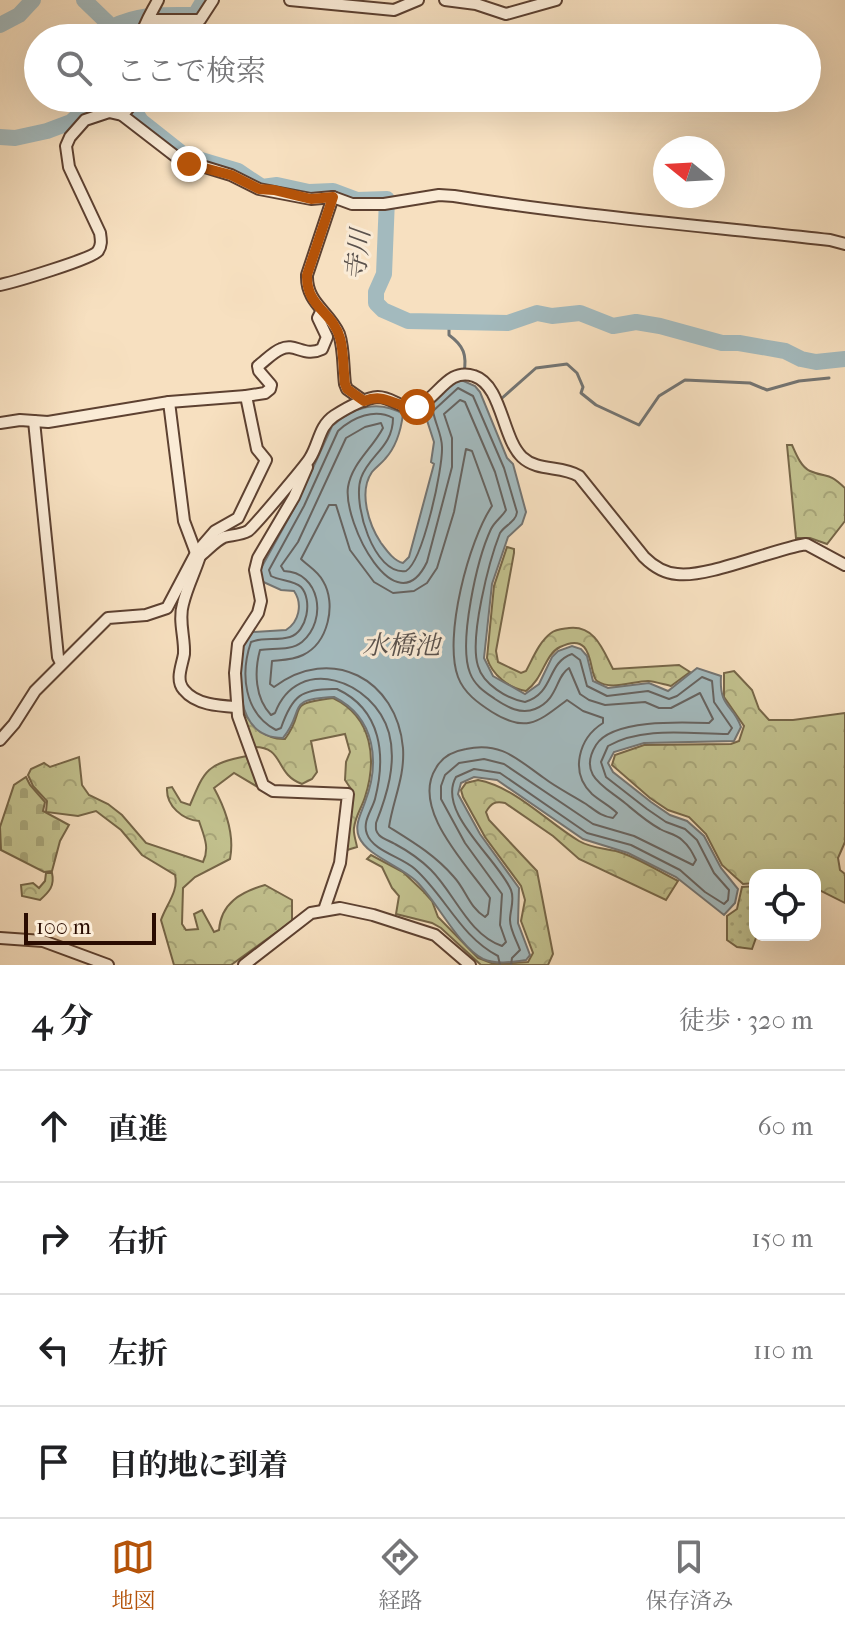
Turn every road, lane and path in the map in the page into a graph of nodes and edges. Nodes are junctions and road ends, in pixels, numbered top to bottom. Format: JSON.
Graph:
{"nodes":[{"id":1,"x":158,"y":0,"type":"edge"},
{"id":2,"x":213,"y":0,"type":"edge"},
{"id":3,"x":290,"y":0,"type":"edge"},
{"id":4,"x":418,"y":0,"type":"edge"},
{"id":5,"x":445,"y":0,"type":"edge"},
{"id":6,"x":556,"y":0,"type":"edge"},
{"id":7,"x":321,"y":2,"type":"edge"},
{"id":8,"x":151,"y":16,"type":"junction"},
{"id":9,"x":145,"y":24,"type":"edge"},
{"id":10,"x":109,"y":112,"type":"edge"},
{"id":11,"x":133,"y":112,"type":"edge"},
{"id":12,"x":333,"y":197,"type":"junction"},
{"id":13,"x":845,"y":244,"type":"edge"},
{"id":14,"x":0,"y":285,"type":"edge"},
{"id":15,"x":321,"y":312,"type":"junction"},
{"id":16,"x":246,"y":396,"type":"junction"},
{"id":17,"x":364,"y":401,"type":"junction"},
{"id":18,"x":169,"y":402,"type":"junction"},
{"id":19,"x":34,"y":421,"type":"junction"},
{"id":20,"x":0,"y":423,"type":"edge"},
{"id":21,"x":309,"y":461,"type":"junction"},
{"id":22,"x":198,"y":554,"type":"junction"},
{"id":23,"x":845,"y":565,"type":"edge"},
{"id":24,"x":61,"y":663,"type":"junction"},
{"id":25,"x":237,"y":707,"type":"junction"},
{"id":26,"x":0,"y":740,"type":"edge"},
{"id":27,"x":324,"y":910,"type":"junction"},
{"id":28,"x":0,"y":938,"type":"edge"},
{"id":29,"x":108,"y":965,"type":"edge"},
{"id":30,"x":244,"y":965,"type":"edge"},
{"id":31,"x":470,"y":965,"type":"edge"}],
"edges":[{"from":1,"to":8,"type":"street"},
{"from":2,"to":8,"type":"street"},
{"from":3,"to":7,"type":"street"},
{"from":4,"to":7,"type":"street"},
{"from":5,"to":6,"type":"street"},
{"from":8,"to":9,"type":"street"},
{"from":10,"to":14,"type":"street"},
{"from":11,"to":12,"type":"street"},
{"from":12,"to":13,"type":"street"},
{"from":12,"to":15,"type":"street"},
{"from":15,"to":16,"type":"street"},
{"from":15,"to":17,"type":"street"},
{"from":16,"to":18,"type":"street"},
{"from":16,"to":22,"type":"street"},
{"from":17,"to":21,"type":"street"},
{"from":17,"to":23,"type":"street"},
{"from":18,"to":19,"type":"street"},
{"from":18,"to":22,"type":"street"},
{"from":19,"to":20,"type":"street"},
{"from":19,"to":24,"type":"street"},
{"from":21,"to":22,"type":"street"},
{"from":21,"to":25,"type":"street"},
{"from":22,"to":24,"type":"street"},
{"from":22,"to":25,"type":"street"},
{"from":24,"to":26,"type":"street"},
{"from":25,"to":27,"type":"street"},
{"from":27,"to":30,"type":"street"},
{"from":27,"to":31,"type":"street"},
{"from":28,"to":29,"type":"street"}]}
